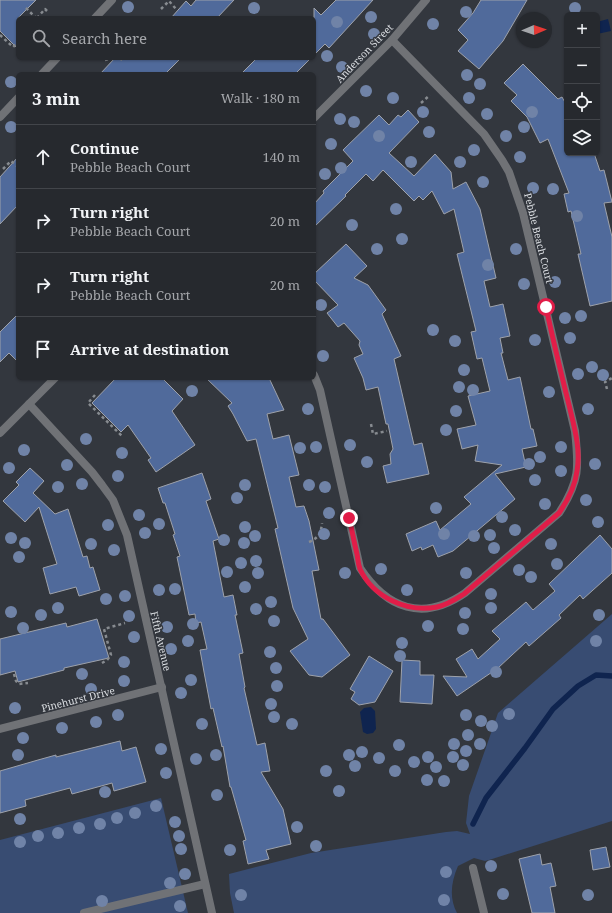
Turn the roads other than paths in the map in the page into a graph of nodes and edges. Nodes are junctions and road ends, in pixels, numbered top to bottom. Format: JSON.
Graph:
{"nodes":[{"id":1,"x":112,"y":0,"type":"edge"},
{"id":2,"x":426,"y":0,"type":"edge"},
{"id":3,"x":96,"y":16,"type":"edge"},
{"id":4,"x":392,"y":40,"type":"junction"},
{"id":5,"x":55,"y":60,"type":"edge"},
{"id":6,"x":44,"y":72,"type":"edge"},
{"id":7,"x":16,"y":100,"type":"edge"},
{"id":8,"x":316,"y":116,"type":"edge"},
{"id":9,"x":0,"y":117,"type":"edge"},
{"id":10,"x":53,"y":380,"type":"edge"},
{"id":11,"x":316,"y":380,"type":"edge"},
{"id":12,"x":29,"y":404,"type":"junction"},
{"id":13,"x":0,"y":433,"type":"edge"},
{"id":14,"x":162,"y":687,"type":"junction"},
{"id":15,"x":0,"y":729,"type":"edge"},
{"id":16,"x":473,"y":868,"type":"dead end"},
{"id":17,"x":205,"y":884,"type":"junction"},
{"id":18,"x":84,"y":913,"type":"edge"},
{"id":19,"x":212,"y":913,"type":"edge"},
{"id":20,"x":484,"y":913,"type":"edge"}],
"edges":[{"from":1,"to":3,"type":"street"},
{"from":2,"to":4,"type":"street","name":"Anderson Street"},
{"from":4,"to":8,"type":"street","name":"Anderson Street"},
{"from":4,"to":11,"type":"street","name":"Pebble Beach Court"},
{"from":5,"to":6,"type":"street"},
{"from":7,"to":9,"type":"street"},
{"from":10,"to":12,"type":"street"},
{"from":12,"to":13,"type":"street"},
{"from":12,"to":14,"type":"street","name":"Fifth Avenue"},
{"from":14,"to":15,"type":"street","name":"Pinehurst Drive"},
{"from":14,"to":17,"type":"street","name":"Fifth Avenue"},
{"from":16,"to":20,"type":"street"},
{"from":17,"to":18,"type":"street"},
{"from":17,"to":19,"type":"street","name":"Fifth Avenue"}]}
